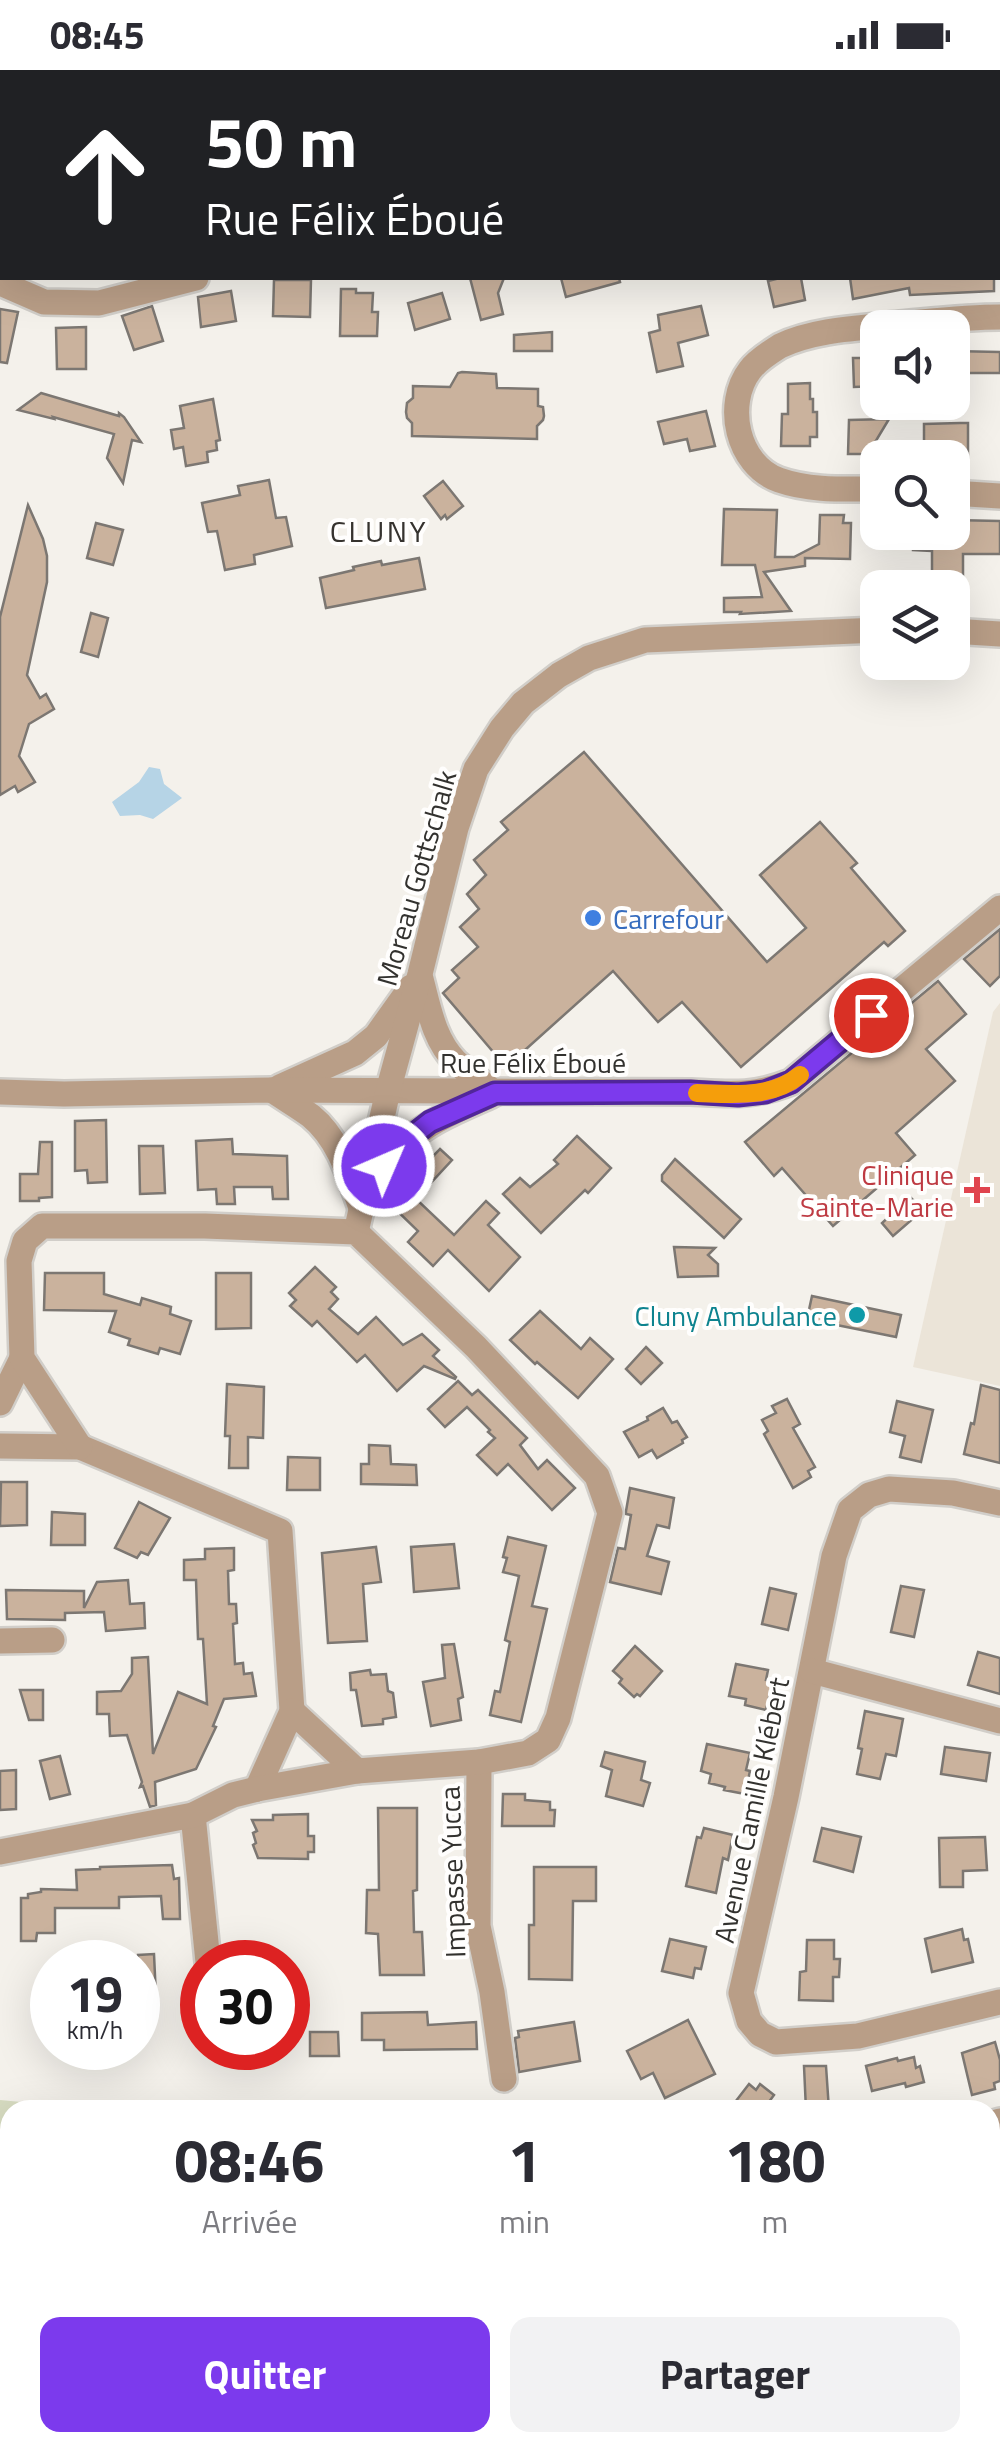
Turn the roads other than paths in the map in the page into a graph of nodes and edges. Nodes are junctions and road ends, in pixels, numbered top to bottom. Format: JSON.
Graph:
{"nodes":[{"id":1,"x":188,"y":280,"type":"edge"},
{"id":2,"x":0,"y":282,"type":"edge"},
{"id":3,"x":1000,"y":317,"type":"edge"},
{"id":4,"x":860,"y":489,"type":"edge"},
{"id":5,"x":970,"y":494,"type":"edge"},
{"id":6,"x":1000,"y":496,"type":"edge"},
{"id":7,"x":860,"y":631,"type":"edge"},
{"id":8,"x":970,"y":632,"type":"edge"},
{"id":9,"x":1000,"y":634,"type":"edge"},
{"id":10,"x":1000,"y":908,"type":"edge"},
{"id":11,"x":420,"y":974,"type":"junction"},
{"id":12,"x":272,"y":1090,"type":"junction"},
{"id":13,"x":0,"y":1092,"type":"edge"},
{"id":14,"x":388,"y":1092,"type":"junction"},
{"id":15,"x":495,"y":1093,"type":"junction"},
{"id":16,"x":360,"y":1206,"type":"junction"},
{"id":17,"x":356,"y":1232,"type":"junction"},
{"id":18,"x":22,"y":1358,"type":"junction"},
{"id":19,"x":0,"y":1403,"type":"edge"},
{"id":20,"x":0,"y":1446,"type":"edge"},
{"id":21,"x":80,"y":1447,"type":"junction"},
{"id":22,"x":1000,"y":1503,"type":"edge"},
{"id":23,"x":52,"y":1640,"type":"dead end"},
{"id":24,"x":0,"y":1641,"type":"edge"},
{"id":25,"x":812,"y":1671,"type":"junction"},
{"id":26,"x":292,"y":1711,"type":"junction"},
{"id":27,"x":1000,"y":1720,"type":"edge"},
{"id":28,"x":478,"y":1762,"type":"junction"},
{"id":29,"x":356,"y":1771,"type":"junction"},
{"id":30,"x":258,"y":1789,"type":"junction"},
{"id":31,"x":193,"y":1816,"type":"junction"},
{"id":32,"x":0,"y":1852,"type":"edge"},
{"id":33,"x":206,"y":1940,"type":"edge"},
{"id":34,"x":1000,"y":2002,"type":"edge"},
{"id":35,"x":504,"y":2080,"type":"dead end"}],
"edges":[{"from":1,"to":2,"type":"street"},
{"from":3,"to":4,"type":"street"},
{"from":5,"to":6,"type":"street"},
{"from":7,"to":11,"type":"street","name":"Moreau Gottschalk"},
{"from":8,"to":9,"type":"street"},
{"from":10,"to":15,"type":"street","name":"Rue Félix Éboué"},
{"from":11,"to":12,"type":"street"},
{"from":11,"to":14,"type":"street","name":"Moreau Gottschalk"},
{"from":11,"to":15,"type":"street"},
{"from":12,"to":13,"type":"street","name":"Rue Félix Éboué"},
{"from":12,"to":14,"type":"street","name":"Rue Félix Éboué"},
{"from":12,"to":16,"type":"street"},
{"from":14,"to":15,"type":"street","name":"Rue Félix Éboué"},
{"from":14,"to":16,"type":"street","name":"Moreau Gottschalk"},
{"from":15,"to":16,"type":"street"},
{"from":16,"to":17,"type":"street","name":"Moreau Gottschalk"},
{"from":17,"to":18,"type":"street"},
{"from":17,"to":28,"type":"street"},
{"from":18,"to":19,"type":"street"},
{"from":18,"to":21,"type":"street"},
{"from":20,"to":21,"type":"street"},
{"from":21,"to":26,"type":"street"},
{"from":22,"to":25,"type":"street","name":"Avenue Camille Klébert"},
{"from":23,"to":24,"type":"street"},
{"from":25,"to":27,"type":"street"},
{"from":25,"to":34,"type":"street","name":"Avenue Camille Klébert"},
{"from":26,"to":29,"type":"street"},
{"from":26,"to":30,"type":"street"},
{"from":28,"to":29,"type":"street"},
{"from":28,"to":35,"type":"street","name":"Impasse Yucca"},
{"from":29,"to":30,"type":"street"},
{"from":30,"to":31,"type":"street"},
{"from":31,"to":32,"type":"street"},
{"from":31,"to":33,"type":"street"}]}
